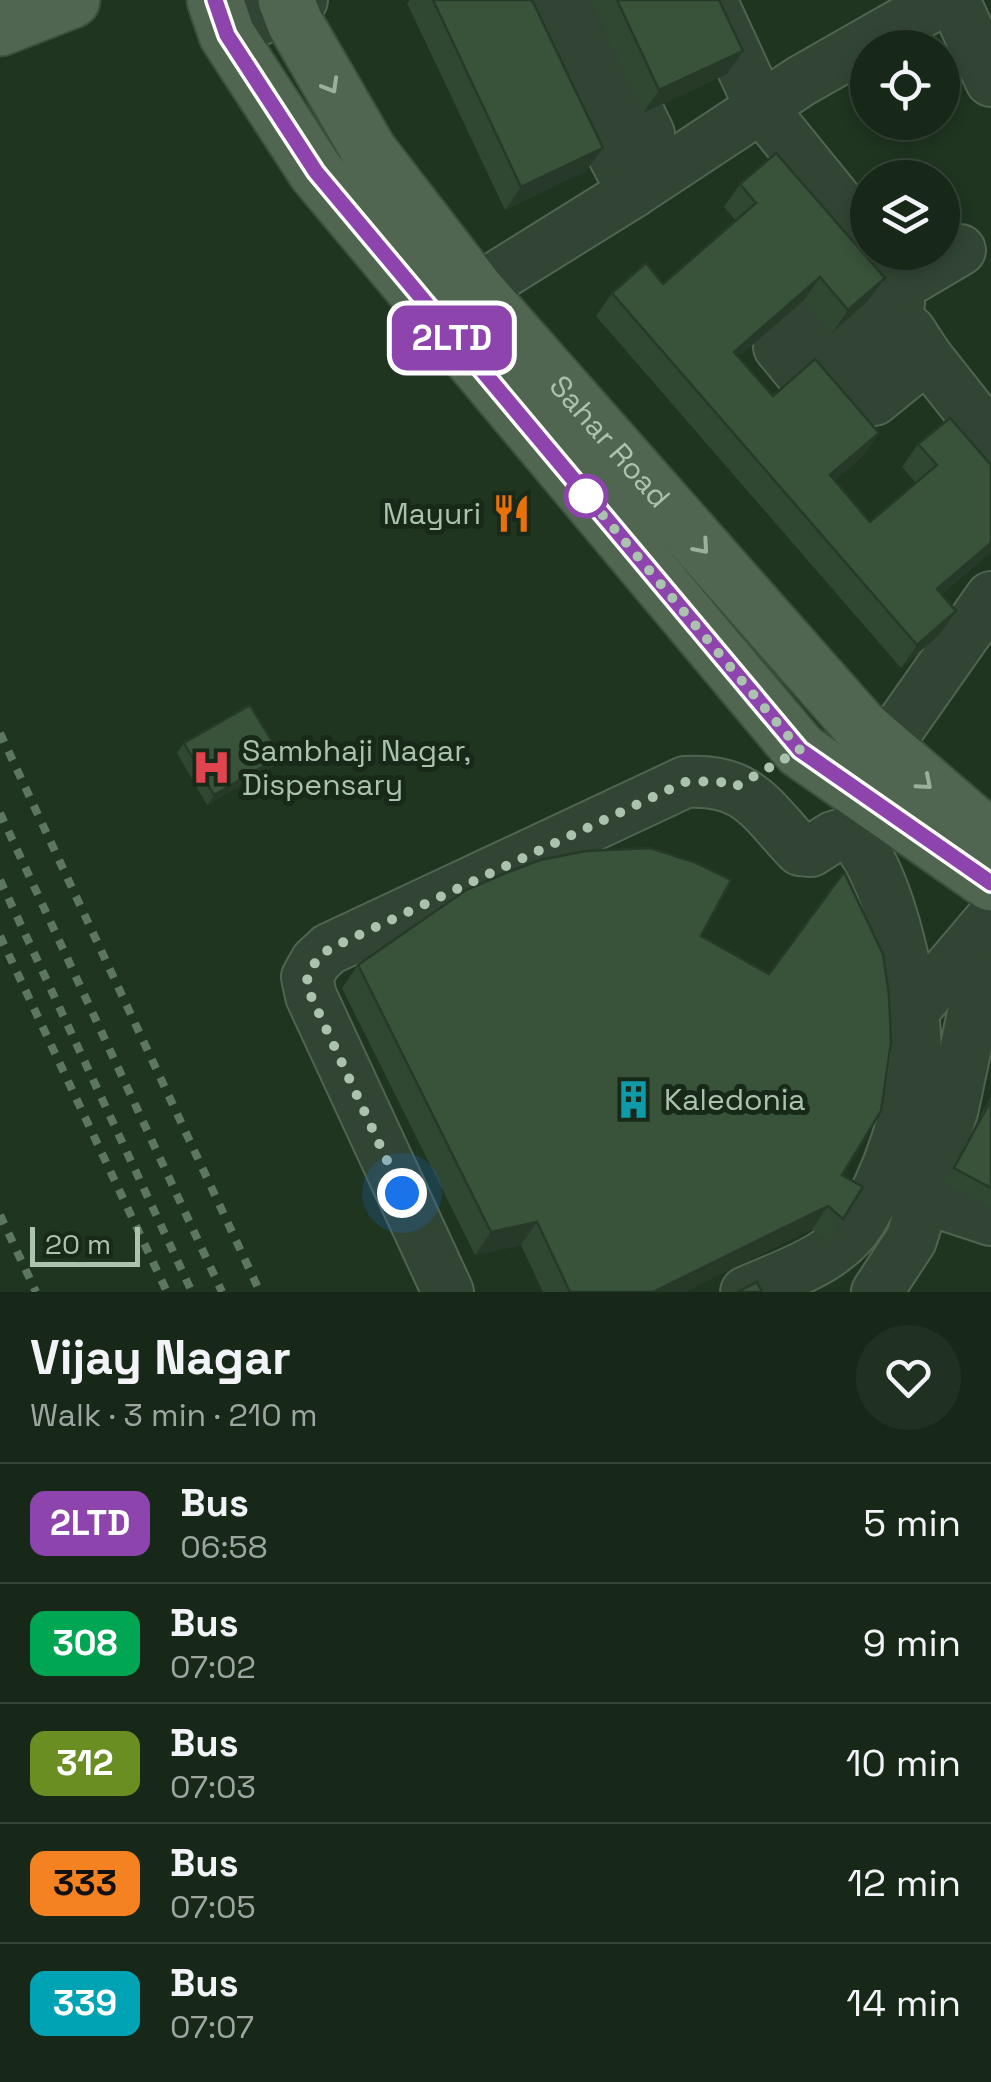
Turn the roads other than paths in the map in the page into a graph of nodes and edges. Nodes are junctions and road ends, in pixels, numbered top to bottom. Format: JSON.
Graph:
{"nodes":[{"id":1,"x":72,"y":0,"type":"edge"},
{"id":2,"x":532,"y":0,"type":"edge"},
{"id":3,"x":584,"y":0,"type":"edge"},
{"id":4,"x":711,"y":0,"type":"edge"},
{"id":5,"x":942,"y":0,"type":"edge"},
{"id":6,"x":954,"y":0,"type":"edge"},
{"id":7,"x":292,"y":2,"type":"edge"},
{"id":8,"x":221,"y":17,"type":"edge"},
{"id":9,"x":0,"y":28,"type":"edge"},
{"id":10,"x":991,"y":80,"type":"edge"},
{"id":11,"x":760,"y":106,"type":"junction"},
{"id":12,"x":650,"y":134,"type":"dead end"},
{"id":13,"x":632,"y":192,"type":"junction"},
{"id":14,"x":554,"y":242,"type":"junction"},
{"id":15,"x":926,"y":270,"type":"edge"},
{"id":16,"x":892,"y":290,"type":"edge"},
{"id":17,"x":455,"y":303,"type":"junction"},
{"id":18,"x":809,"y":318,"type":"edge"},
{"id":19,"x":870,"y":418,"type":"edge"},
{"id":20,"x":991,"y":438,"type":"edge"},
{"id":21,"x":991,"y":597,"type":"edge"},
{"id":22,"x":885,"y":748,"type":"junction"},
{"id":23,"x":800,"y":750,"type":"junction"},
{"id":24,"x":735,"y":787,"type":"junction"},
{"id":25,"x":991,"y":839,"type":"edge"},
{"id":26,"x":991,"y":884,"type":"edge"},
{"id":27,"x":991,"y":919,"type":"edge"},
{"id":28,"x":991,"y":977,"type":"edge"},
{"id":29,"x":914,"y":1010,"type":"junction"},
{"id":30,"x":924,"y":1198,"type":"junction"},
{"id":31,"x":991,"y":1220,"type":"edge"},
{"id":32,"x":448,"y":1292,"type":"edge"},
{"id":33,"x":746,"y":1292,"type":"edge"},
{"id":34,"x":877,"y":1292,"type":"edge"}],
"edges":[{"from":1,"to":9,"type":"main road"},
{"from":2,"to":13,"type":"street"},
{"from":3,"to":12,"type":"street"},
{"from":4,"to":11,"type":"street"},
{"from":5,"to":11,"type":"street"},
{"from":6,"to":10,"type":"street"},
{"from":7,"to":8,"type":"street"},
{"from":7,"to":17,"type":"main road","name":"Sahar Road","one_way":true},
{"from":8,"to":17,"type":"main road","name":"Sahar Road"},
{"from":11,"to":13,"type":"street"},
{"from":11,"to":16,"type":"street"},
{"from":13,"to":14,"type":"street"},
{"from":14,"to":16,"type":"street"},
{"from":14,"to":17,"type":"street"},
{"from":15,"to":16,"type":"street"},
{"from":16,"to":18,"type":"street"},
{"from":16,"to":19,"type":"street"},
{"from":16,"to":20,"type":"street"},
{"from":17,"to":22,"type":"main road","name":"Sahar Road","one_way":true},
{"from":17,"to":23,"type":"main road","name":"Sahar Road"},
{"from":21,"to":22,"type":"street"},
{"from":22,"to":25,"type":"main road","name":"Sahar Road","one_way":true},
{"from":23,"to":24,"type":"street"},
{"from":23,"to":26,"type":"main road","name":"Sahar Road"},
{"from":24,"to":29,"type":"street"},
{"from":24,"to":32,"type":"street"},
{"from":27,"to":29,"type":"street"},
{"from":28,"to":30,"type":"street"},
{"from":29,"to":33,"type":"street"},
{"from":30,"to":31,"type":"street"},
{"from":30,"to":34,"type":"street"}]}
